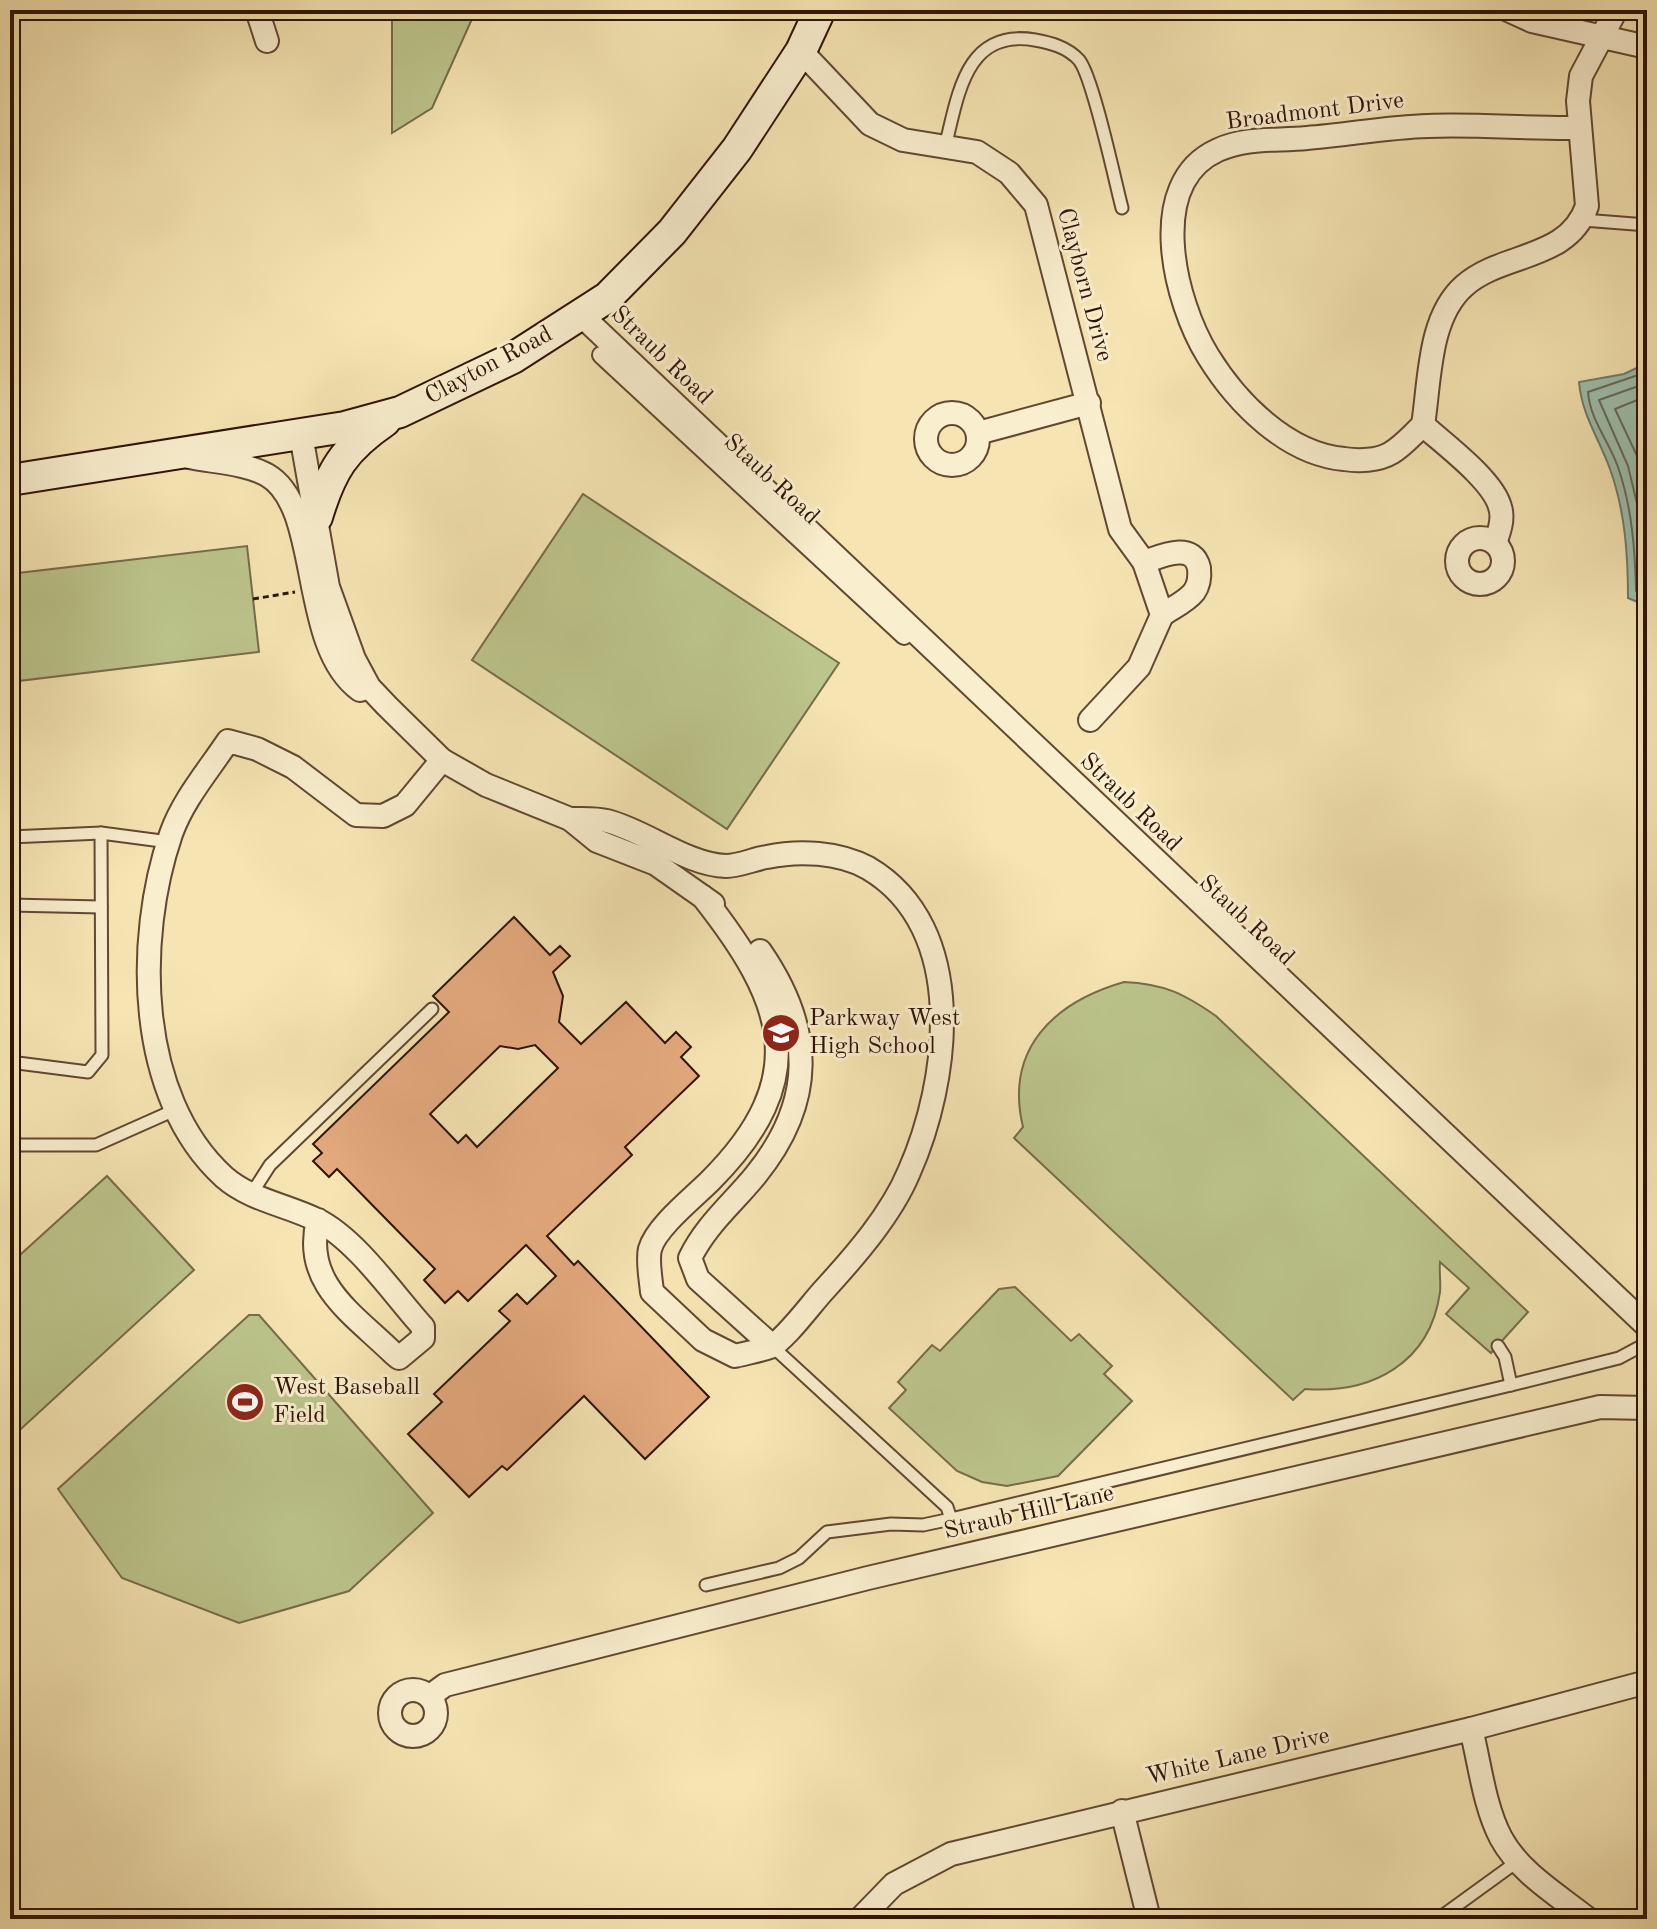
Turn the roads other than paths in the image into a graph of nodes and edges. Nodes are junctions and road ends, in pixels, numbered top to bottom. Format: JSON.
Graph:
{"nodes":[{"id":1,"x":257,"y":10,"type":"edge"},
{"id":2,"x":820,"y":10,"type":"edge"},
{"id":3,"x":1508,"y":10,"type":"edge"},
{"id":4,"x":1616,"y":10,"type":"edge"},
{"id":5,"x":1601,"y":37,"type":"junction"},
{"id":6,"x":267,"y":41,"type":"dead end"},
{"id":7,"x":1647,"y":47,"type":"edge"},
{"id":8,"x":801,"y":51,"type":"junction"},
{"id":9,"x":1579,"y":128,"type":"junction"},
{"id":10,"x":945,"y":147,"type":"junction"},
{"id":11,"x":1122,"y":208,"type":"dead end"},
{"id":12,"x":1583,"y":220,"type":"junction"},
{"id":13,"x":1647,"y":225,"type":"edge"},
{"id":14,"x":581,"y":315,"type":"junction"},
{"id":15,"x":601,"y":355,"type":"dead end"},
{"id":16,"x":1089,"y":403,"type":"junction"},
{"id":17,"x":397,"y":412,"type":"junction"},
{"id":18,"x":1423,"y":425,"type":"junction"},
{"id":19,"x":978,"y":433,"type":"dead end"},
{"id":20,"x":301,"y":435,"type":"junction"},
{"id":21,"x":180,"y":455,"type":"junction"},
{"id":22,"x":10,"y":480,"type":"edge"},
{"id":23,"x":317,"y":517,"type":"junction"},
{"id":24,"x":1495,"y":543,"type":"dead end"},
{"id":25,"x":1144,"y":562,"type":"junction"},
{"id":26,"x":1162,"y":615,"type":"junction"},
{"id":27,"x":387,"y":706,"type":"junction"},
{"id":28,"x":1090,"y":720,"type":"dead end"},
{"id":29,"x":442,"y":760,"type":"junction"},
{"id":30,"x":570,"y":819,"type":"junction"},
{"id":31,"x":101,"y":833,"type":"junction"},
{"id":32,"x":10,"y":837,"type":"edge"},
{"id":33,"x":169,"y":842,"type":"junction"},
{"id":34,"x":703,"y":897,"type":"junction"},
{"id":35,"x":10,"y":905,"type":"edge"},
{"id":36,"x":101,"y":907,"type":"junction"},
{"id":37,"x":432,"y":1009,"type":"dead end"},
{"id":38,"x":10,"y":1062,"type":"edge"},
{"id":39,"x":177,"y":1109,"type":"junction"},
{"id":40,"x":10,"y":1145,"type":"edge"},
{"id":41,"x":252,"y":1193,"type":"junction"},
{"id":42,"x":318,"y":1220,"type":"junction"},
{"id":43,"x":1647,"y":1326,"type":"edge"},
{"id":44,"x":1647,"y":1343,"type":"edge"},
{"id":45,"x":772,"y":1346,"type":"junction"},
{"id":46,"x":1498,"y":1346,"type":"dead end"},
{"id":47,"x":1511,"y":1385,"type":"junction"},
{"id":48,"x":1647,"y":1408,"type":"edge"},
{"id":49,"x":951,"y":1519,"type":"junction"},
{"id":50,"x":706,"y":1585,"type":"dead end"},
{"id":51,"x":1647,"y":1682,"type":"edge"},
{"id":52,"x":430,"y":1696,"type":"dead end"},
{"id":53,"x":1471,"y":1729,"type":"junction"},
{"id":54,"x":1122,"y":1811,"type":"junction"},
{"id":55,"x":1518,"y":1861,"type":"junction"},
{"id":56,"x":1457,"y":1914,"type":"edge"},
{"id":57,"x":860,"y":1919,"type":"edge"},
{"id":58,"x":1149,"y":1919,"type":"edge"},
{"id":59,"x":1438,"y":1919,"type":"edge"},
{"id":60,"x":1588,"y":1919,"type":"edge"}],
"edges":[{"from":1,"to":6,"type":"street"},
{"from":2,"to":8,"type":"main road","name":"Clayton Road"},
{"from":3,"to":5,"type":"street"},
{"from":4,"to":5,"type":"street"},
{"from":5,"to":7,"type":"street"},
{"from":5,"to":9,"type":"street"},
{"from":8,"to":10,"type":"street","name":"Clayborn Drive"},
{"from":8,"to":14,"type":"main road","name":"Clayton Road"},
{"from":9,"to":12,"type":"street"},
{"from":9,"to":18,"type":"street","name":"Broadmont Drive"},
{"from":10,"to":11,"type":"lane"},
{"from":10,"to":16,"type":"street","name":"Clayborn Drive"},
{"from":12,"to":13,"type":"lane"},
{"from":12,"to":18,"type":"street"},
{"from":14,"to":17,"type":"main road","name":"Clayton Road"},
{"from":14,"to":43,"type":"street","name":"Straub Road"},
{"from":15,"to":43,"type":"street","name":"Staub Road"},
{"from":16,"to":19,"type":"street"},
{"from":16,"to":25,"type":"street","name":"Clayborn Drive"},
{"from":17,"to":20,"type":"main road","name":"Clayton Road"},
{"from":17,"to":23,"type":"main road"},
{"from":18,"to":24,"type":"street"},
{"from":20,"to":21,"type":"main road","name":"Clayton Road"},
{"from":20,"to":23,"type":"street"},
{"from":21,"to":22,"type":"main road","name":"Clayton Road"},
{"from":21,"to":27,"type":"street"},
{"from":23,"to":27,"type":"street"},
{"from":25,"to":26,"type":"street","name":"Clayborn Drive"},
{"from":25,"to":26,"type":"street"},
{"from":26,"to":28,"type":"street"},
{"from":27,"to":29,"type":"street"},
{"from":29,"to":30,"type":"street"},
{"from":29,"to":33,"type":"street"},
{"from":30,"to":34,"type":"street"},
{"from":30,"to":45,"type":"street"},
{"from":31,"to":32,"type":"lane"},
{"from":31,"to":33,"type":"lane"},
{"from":31,"to":36,"type":"lane"},
{"from":33,"to":39,"type":"street"},
{"from":34,"to":45,"type":"street"},
{"from":34,"to":45,"type":"street"},
{"from":35,"to":36,"type":"lane"},
{"from":36,"to":38,"type":"lane"},
{"from":37,"to":41,"type":"lane"},
{"from":39,"to":40,"type":"lane"},
{"from":39,"to":41,"type":"street"},
{"from":41,"to":42,"type":"street"},
{"from":42,"to":42,"type":"street"},
{"from":44,"to":47,"type":"lane"},
{"from":45,"to":49,"type":"lane"},
{"from":46,"to":47,"type":"lane"},
{"from":47,"to":49,"type":"lane"},
{"from":48,"to":52,"type":"street","name":"Straub Hill Lane"},
{"from":49,"to":50,"type":"lane"},
{"from":51,"to":53,"type":"street","name":"White Lane Drive"},
{"from":53,"to":54,"type":"street","name":"White Lane Drive"},
{"from":53,"to":55,"type":"street"},
{"from":54,"to":57,"type":"street","name":"White Lane Drive"},
{"from":54,"to":58,"type":"street"},
{"from":55,"to":56,"type":"lane"},
{"from":55,"to":60,"type":"street"},
{"from":56,"to":59,"type":"lane"}]}
